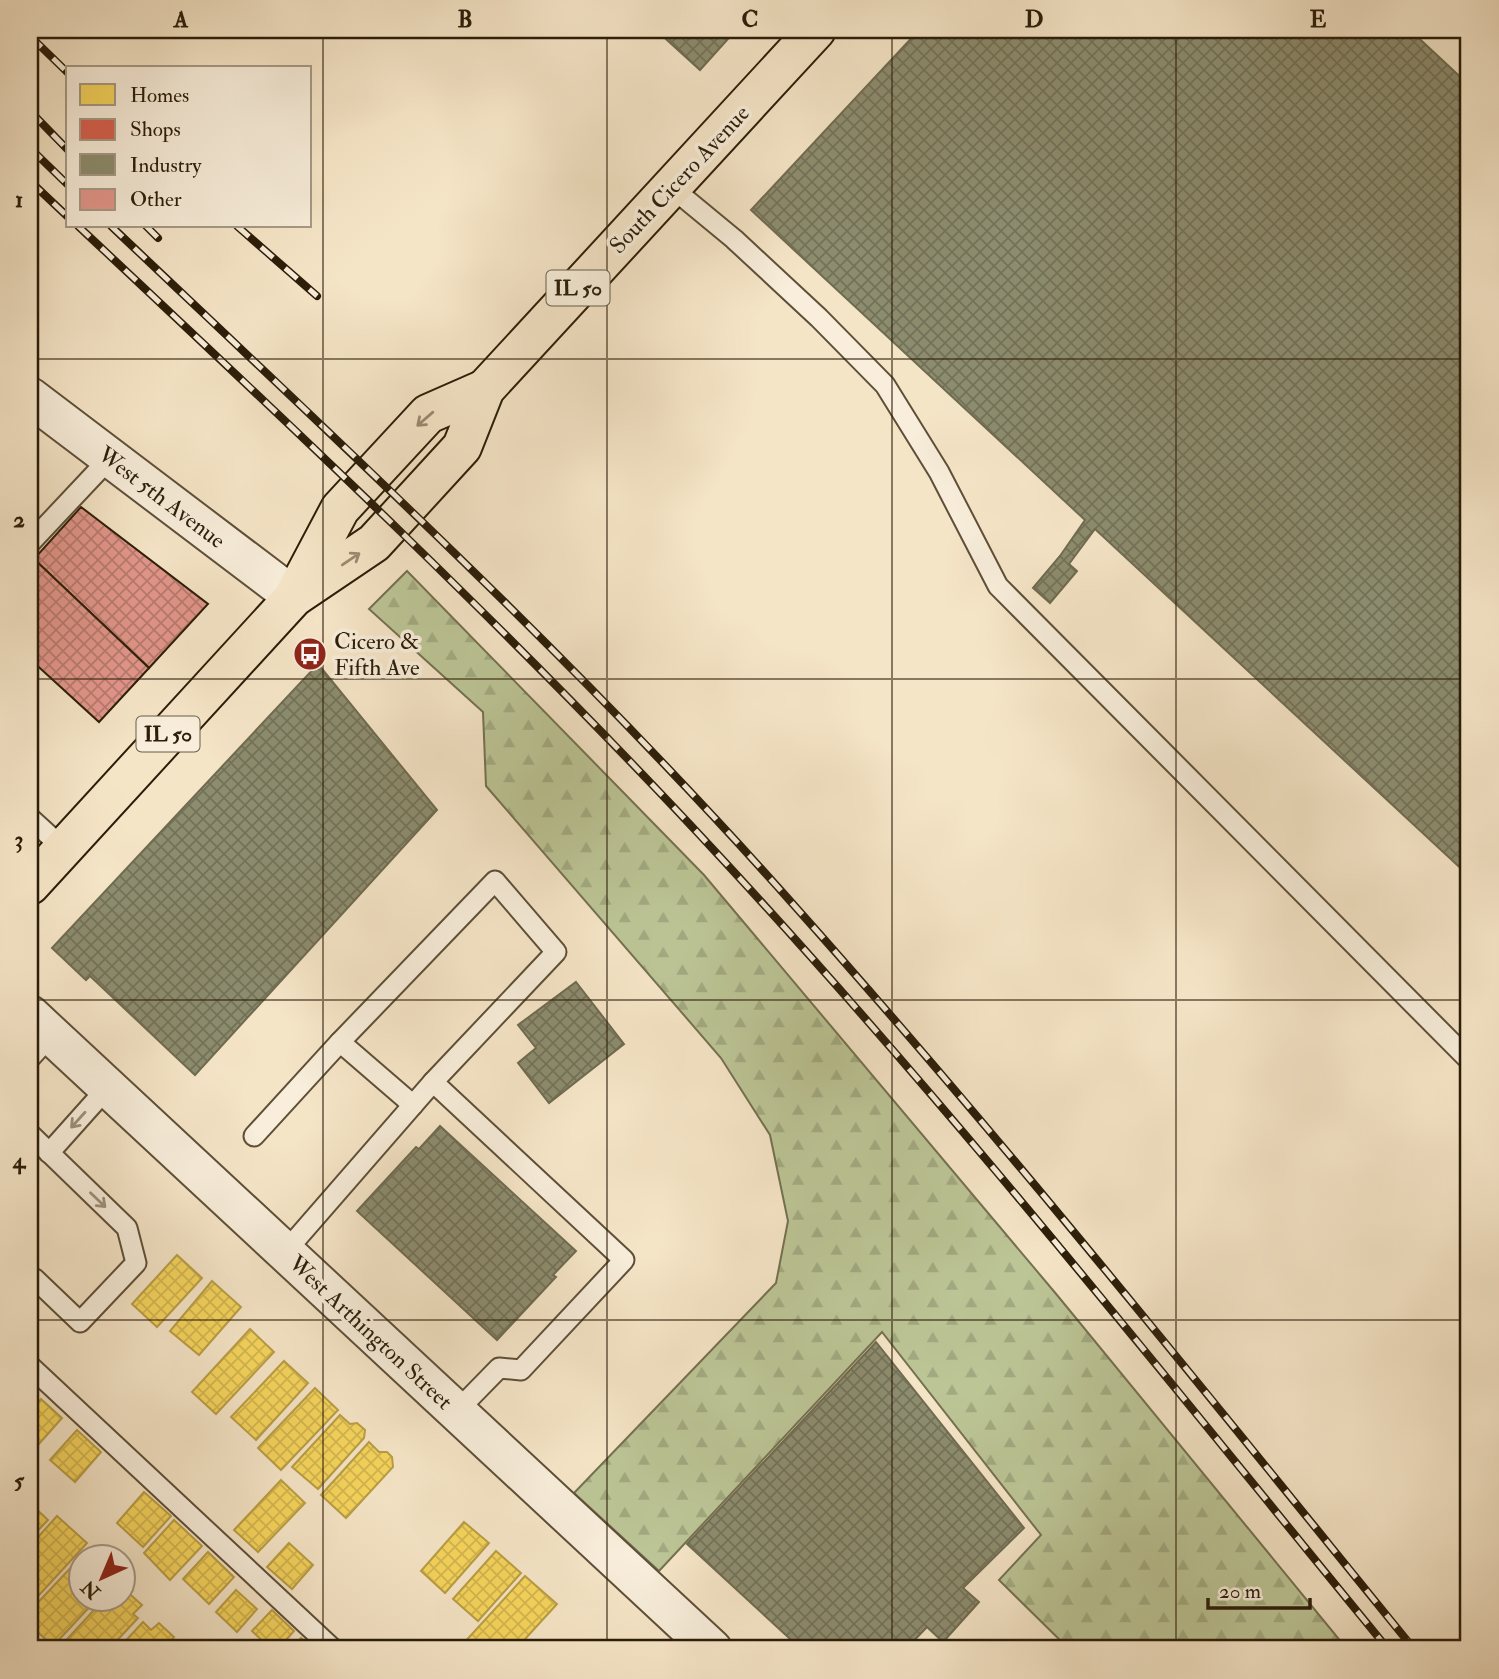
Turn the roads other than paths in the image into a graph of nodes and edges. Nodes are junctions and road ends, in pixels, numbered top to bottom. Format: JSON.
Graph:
{"nodes":[{"id":1,"x":816,"y":30,"type":"edge"},
{"id":2,"x":671,"y":187,"type":"junction"},
{"id":3,"x":30,"y":397,"type":"edge"},
{"id":4,"x":110,"y":458,"type":"junction"},
{"id":5,"x":30,"y":543,"type":"edge"},
{"id":6,"x":294,"y":597,"type":"junction"},
{"id":7,"x":30,"y":818,"type":"edge"},
{"id":8,"x":64,"y":848,"type":"junction"},
{"id":9,"x":30,"y":885,"type":"edge"},
{"id":10,"x":37,"y":1036,"type":"edge"},
{"id":11,"x":340,"y":1042,"type":"junction"},
{"id":12,"x":1469,"y":1060,"type":"edge"},
{"id":13,"x":433,"y":1082,"type":"junction"},
{"id":14,"x":108,"y":1087,"type":"junction"},
{"id":15,"x":413,"y":1105,"type":"junction"},
{"id":16,"x":30,"y":1134,"type":"edge"},
{"id":17,"x":254,"y":1136,"type":"dead end"},
{"id":18,"x":49,"y":1153,"type":"junction"},
{"id":19,"x":285,"y":1252,"type":"junction"},
{"id":20,"x":35,"y":1279,"type":"dead end"},
{"id":21,"x":30,"y":1366,"type":"edge"},
{"id":22,"x":456,"y":1412,"type":"junction"},
{"id":23,"x":333,"y":1649,"type":"edge"},
{"id":24,"x":712,"y":1649,"type":"edge"}],
"edges":[{"from":1,"to":2,"type":"main road","name":"South Cicero Avenue","number":"IL 50"},
{"from":2,"to":6,"type":"main road","name":"South Cicero Avenue","number":"IL 50"},
{"from":2,"to":12,"type":"lane"},
{"from":3,"to":4,"type":"street","name":"West 5th Avenue"},
{"from":4,"to":5,"type":"lane"},
{"from":4,"to":6,"type":"street","name":"West 5th Avenue"},
{"from":6,"to":8,"type":"main road","name":"South Cicero Avenue","number":"IL 50"},
{"from":7,"to":8,"type":"lane"},
{"from":8,"to":9,"type":"main road","name":"South Cicero Avenue","number":"IL 50"},
{"from":10,"to":14,"type":"street","name":"West Arthington Street"},
{"from":11,"to":13,"type":"lane"},
{"from":11,"to":15,"type":"lane"},
{"from":11,"to":17,"type":"lane"},
{"from":13,"to":15,"type":"lane"},
{"from":13,"to":22,"type":"lane"},
{"from":14,"to":18,"type":"lane","one_way":true},
{"from":14,"to":19,"type":"street","name":"West Arthington Street"},
{"from":15,"to":19,"type":"lane"},
{"from":16,"to":18,"type":"lane"},
{"from":18,"to":20,"type":"lane","one_way":true},
{"from":19,"to":22,"type":"street","name":"West Arthington Street"},
{"from":21,"to":23,"type":"lane"},
{"from":22,"to":24,"type":"street","name":"West Arthington Street"}]}
